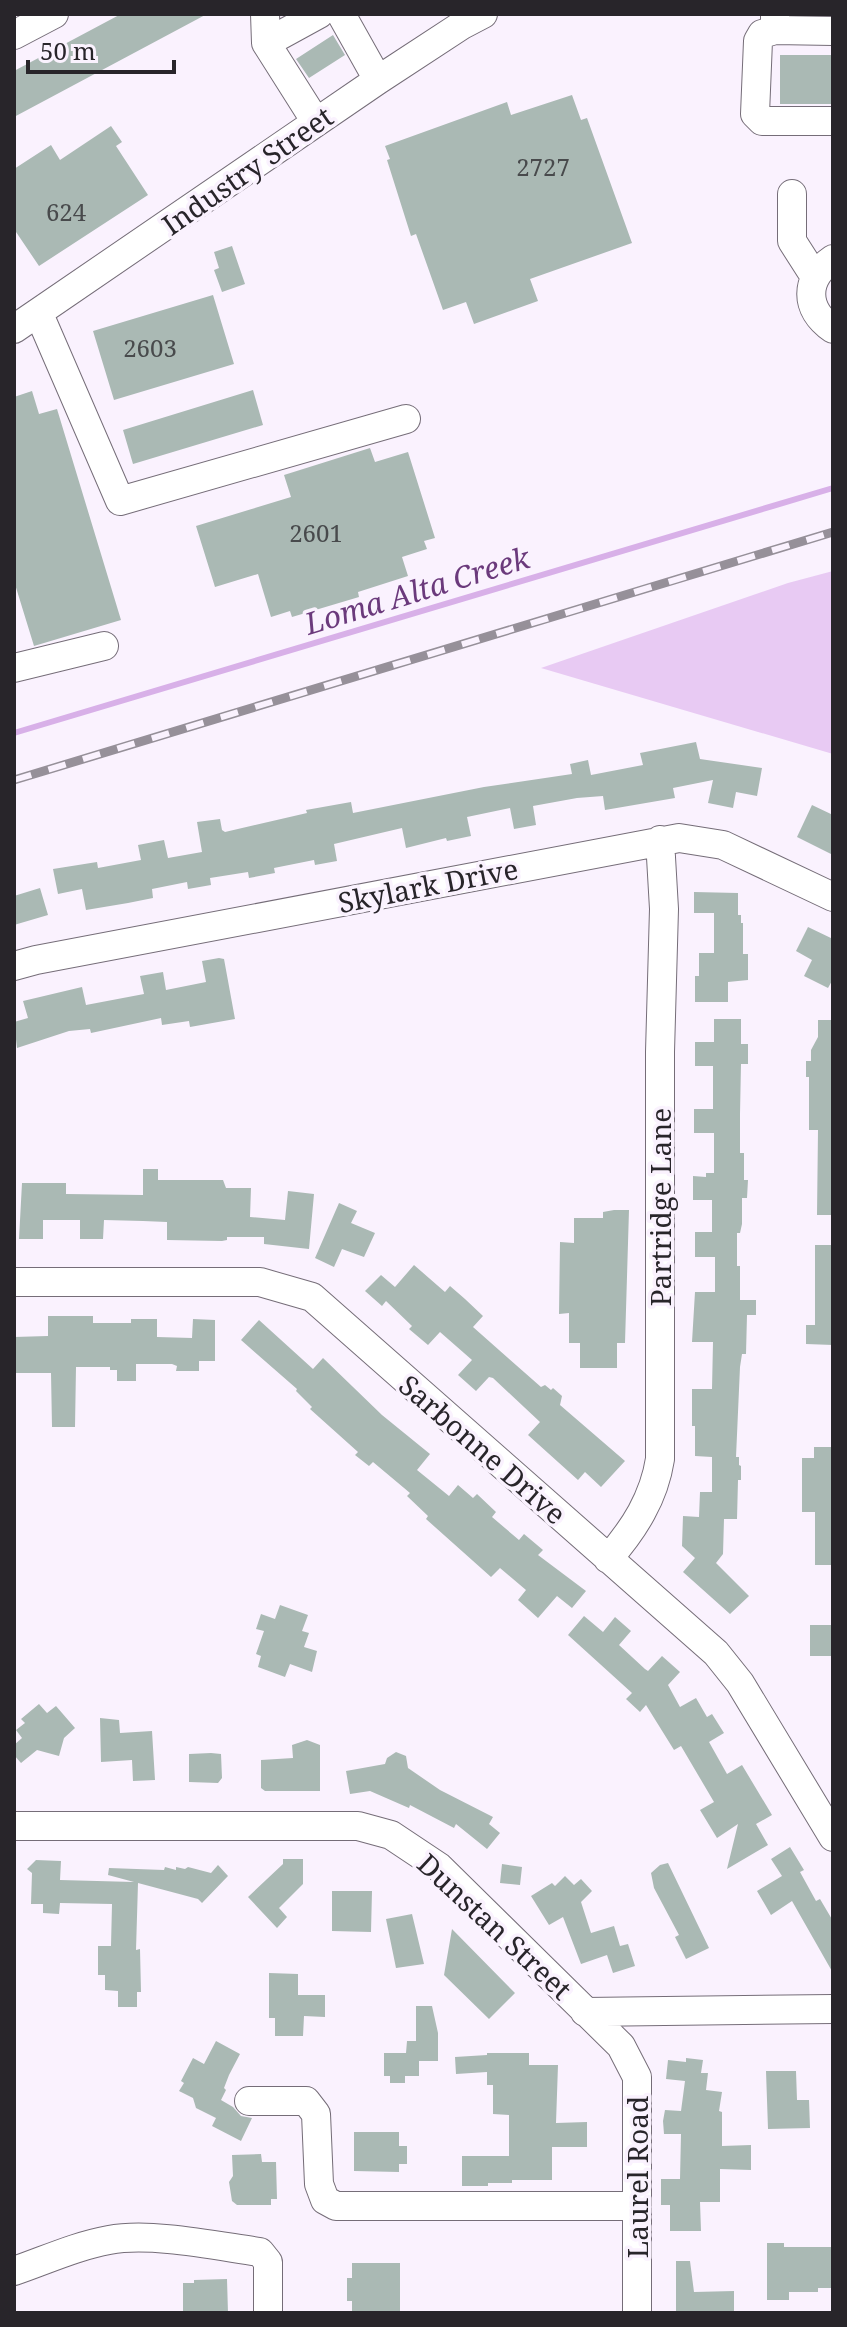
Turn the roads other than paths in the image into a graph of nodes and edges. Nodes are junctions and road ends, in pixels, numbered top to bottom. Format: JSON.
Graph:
{"nodes":[{"id":1,"x":54,"y":14,"type":"edge"},
{"id":2,"x":265,"y":14,"type":"edge"},
{"id":3,"x":319,"y":14,"type":"edge"},
{"id":4,"x":341,"y":14,"type":"edge"},
{"id":5,"x":483,"y":14,"type":"edge"},
{"id":6,"x":775,"y":22,"type":"edge"},
{"id":7,"x":833,"y":31,"type":"edge"},
{"id":8,"x":14,"y":35,"type":"edge"},
{"id":9,"x":266,"y":43,"type":"junction"},
{"id":10,"x":378,"y":80,"type":"junction"},
{"id":11,"x":833,"y":121,"type":"edge"},
{"id":12,"x":316,"y":122,"type":"junction"},
{"id":13,"x":792,"y":194,"type":"dead end"},
{"id":14,"x":824,"y":268,"type":"edge"},
{"id":15,"x":39,"y":314,"type":"junction"},
{"id":16,"x":14,"y":329,"type":"edge"},
{"id":17,"x":833,"y":329,"type":"edge"},
{"id":18,"x":406,"y":419,"type":"dead end"},
{"id":19,"x":104,"y":646,"type":"dead end"},
{"id":20,"x":14,"y":668,"type":"edge"},
{"id":21,"x":660,"y":840,"type":"junction"},
{"id":22,"x":833,"y":897,"type":"edge"},
{"id":23,"x":14,"y":966,"type":"edge"},
{"id":24,"x":14,"y":1282,"type":"edge"},
{"id":25,"x":608,"y":1559,"type":"junction"},
{"id":26,"x":826,"y":1806,"type":"edge"},
{"id":27,"x":14,"y":1826,"type":"edge"},
{"id":28,"x":833,"y":1837,"type":"edge"},
{"id":29,"x":833,"y":2009,"type":"edge"},
{"id":30,"x":585,"y":2012,"type":"junction"},
{"id":31,"x":249,"y":2101,"type":"dead end"},
{"id":32,"x":637,"y":2206,"type":"junction"},
{"id":33,"x":14,"y":2271,"type":"edge"},
{"id":34,"x":268,"y":2313,"type":"edge"},
{"id":35,"x":637,"y":2313,"type":"edge"}],
"edges":[{"from":1,"to":8,"type":"street"},
{"from":2,"to":9,"type":"street"},
{"from":3,"to":9,"type":"street"},
{"from":4,"to":10,"type":"street"},
{"from":5,"to":10,"type":"street","name":"Industry Street"},
{"from":6,"to":7,"type":"street"},
{"from":6,"to":11,"type":"street"},
{"from":9,"to":12,"type":"street"},
{"from":10,"to":12,"type":"street","name":"Industry Street"},
{"from":12,"to":15,"type":"street","name":"Industry Street"},
{"from":13,"to":14,"type":"street"},
{"from":14,"to":17,"type":"street"},
{"from":15,"to":16,"type":"street","name":"Industry Street"},
{"from":15,"to":18,"type":"street"},
{"from":19,"to":20,"type":"street"},
{"from":21,"to":22,"type":"street","name":"Skylark Drive"},
{"from":21,"to":23,"type":"street","name":"Skylark Drive"},
{"from":21,"to":25,"type":"street","name":"Partridge Lane"},
{"from":24,"to":25,"type":"street","name":"Sarbonne Drive"},
{"from":25,"to":26,"type":"street","name":"Sarbonne Drive"},
{"from":26,"to":28,"type":"street","name":"Sarbonne Drive"},
{"from":27,"to":30,"type":"street","name":"Dunstan Street"},
{"from":29,"to":30,"type":"street","name":"Dunstan Street"},
{"from":30,"to":32,"type":"street","name":"Laurel Road"},
{"from":31,"to":32,"type":"street"},
{"from":32,"to":35,"type":"street","name":"Laurel Road"},
{"from":33,"to":34,"type":"street"}]}
